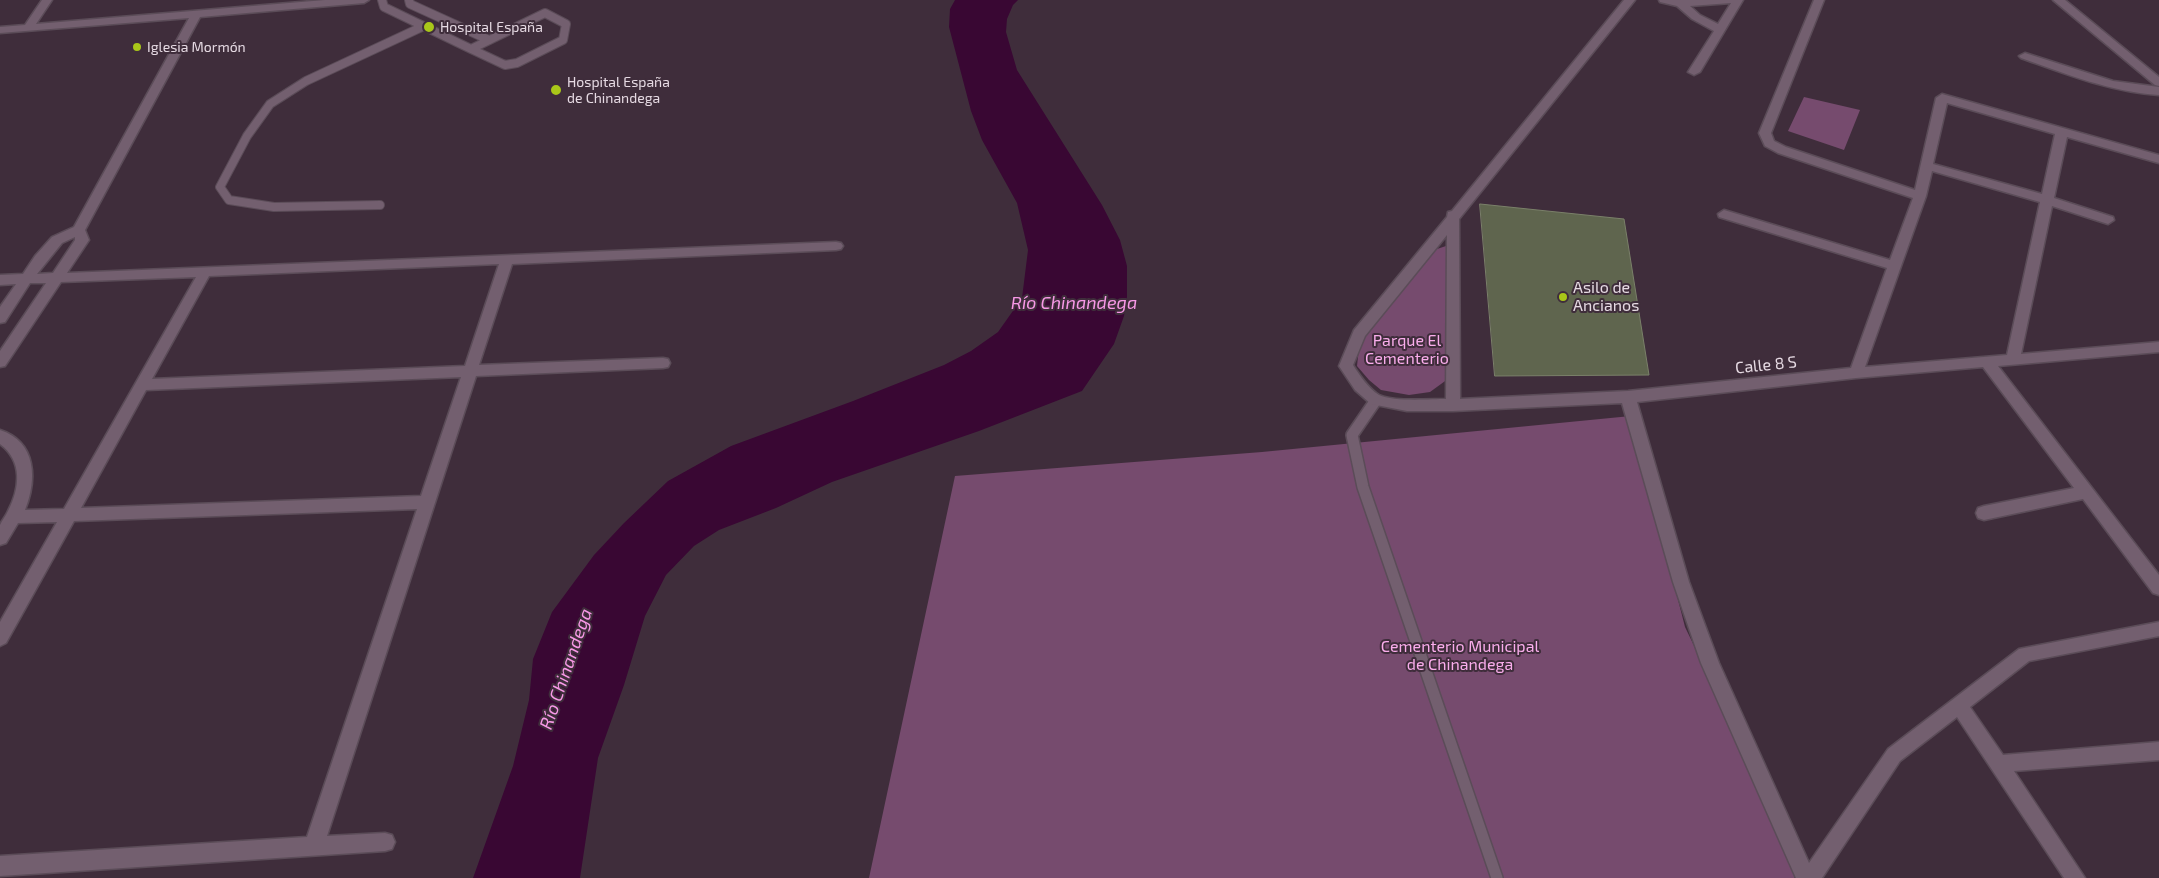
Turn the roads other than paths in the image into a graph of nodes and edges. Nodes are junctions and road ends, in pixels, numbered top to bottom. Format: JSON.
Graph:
{"nodes":[{"id":1,"x":47,"y":0,"type":"edge"},
{"id":2,"x":188,"y":0,"type":"edge"},
{"id":3,"x":364,"y":0,"type":"edge"},
{"id":4,"x":382,"y":0,"type":"edge"},
{"id":5,"x":408,"y":0,"type":"edge"},
{"id":6,"x":1630,"y":0,"type":"edge"},
{"id":7,"x":1664,"y":0,"type":"edge"},
{"id":8,"x":1729,"y":0,"type":"edge"},
{"id":9,"x":1738,"y":0,"type":"edge"},
{"id":10,"x":1819,"y":0,"type":"edge"},
{"id":11,"x":2058,"y":0,"type":"edge"},
{"id":12,"x":275,"y":4,"type":"edge"},
{"id":13,"x":1681,"y":4,"type":"junction"},
{"id":14,"x":196,"y":14,"type":"junction"},
{"id":15,"x":180,"y":15,"type":"junction"},
{"id":16,"x":424,"y":26,"type":"junction"},
{"id":17,"x":28,"y":28,"type":"junction"},
{"id":18,"x":0,"y":30,"type":"edge"},
{"id":19,"x":1720,"y":30,"type":"junction"},
{"id":20,"x":489,"y":40,"type":"junction"},
{"id":21,"x":471,"y":49,"type":"junction"},
{"id":22,"x":2025,"y":56,"type":"dead end"},
{"id":23,"x":1694,"y":72,"type":"dead end"},
{"id":24,"x":2159,"y":83,"type":"edge"},
{"id":25,"x":2159,"y":91,"type":"edge"},
{"id":26,"x":2062,"y":131,"type":"junction"},
{"id":27,"x":2159,"y":159,"type":"edge"},
{"id":28,"x":1927,"y":166,"type":"junction"},
{"id":29,"x":1920,"y":196,"type":"junction"},
{"id":30,"x":2047,"y":200,"type":"junction"},
{"id":31,"x":380,"y":205,"type":"dead end"},
{"id":32,"x":1724,"y":214,"type":"dead end"},
{"id":33,"x":1454,"y":215,"type":"junction"},
{"id":34,"x":2108,"y":220,"type":"dead end"},
{"id":35,"x":79,"y":230,"type":"junction"},
{"id":36,"x":836,"y":246,"type":"dead end"},
{"id":37,"x":508,"y":259,"type":"junction"},
{"id":38,"x":1895,"y":266,"type":"junction"},
{"id":39,"x":205,"y":272,"type":"junction"},
{"id":40,"x":58,"y":278,"type":"junction"},
{"id":41,"x":26,"y":279,"type":"junction"},
{"id":42,"x":0,"y":280,"type":"edge"},
{"id":43,"x":0,"y":318,"type":"edge"},
{"id":44,"x":2159,"y":347,"type":"edge"},
{"id":45,"x":2013,"y":360,"type":"junction"},
{"id":46,"x":0,"y":362,"type":"edge"},
{"id":47,"x":663,"y":362,"type":"dead end"},
{"id":48,"x":1987,"y":362,"type":"junction"},
{"id":49,"x":471,"y":371,"type":"junction"},
{"id":50,"x":1856,"y":373,"type":"junction"},
{"id":51,"x":142,"y":385,"type":"junction"},
{"id":52,"x":1628,"y":397,"type":"junction"},
{"id":53,"x":1376,"y":400,"type":"junction"},
{"id":54,"x":1453,"y":405,"type":"junction"},
{"id":55,"x":0,"y":436,"type":"edge"},
{"id":56,"x":2087,"y":492,"type":"junction"},
{"id":57,"x":427,"y":502,"type":"junction"},
{"id":58,"x":1984,"y":513,"type":"dead end"},
{"id":59,"x":70,"y":515,"type":"junction"},
{"id":60,"x":15,"y":517,"type":"junction"},
{"id":61,"x":0,"y":538,"type":"edge"},
{"id":62,"x":2159,"y":588,"type":"edge"},
{"id":63,"x":2159,"y":629,"type":"edge"},
{"id":64,"x":0,"y":638,"type":"edge"},
{"id":65,"x":1958,"y":704,"type":"junction"},
{"id":66,"x":2159,"y":751,"type":"edge"},
{"id":67,"x":1998,"y":764,"type":"junction"},
{"id":68,"x":385,"y":842,"type":"dead end"},
{"id":69,"x":314,"y":846,"type":"junction"},
{"id":70,"x":0,"y":866,"type":"edge"},
{"id":71,"x":1496,"y":878,"type":"edge"},
{"id":72,"x":1806,"y":878,"type":"edge"},
{"id":73,"x":1811,"y":878,"type":"edge"},
{"id":74,"x":2075,"y":878,"type":"edge"}],
"edges":[{"from":1,"to":17,"type":"street"},
{"from":2,"to":15,"type":"street"},
{"from":3,"to":12,"type":"street"},
{"from":4,"to":16,"type":"lane"},
{"from":5,"to":20,"type":"lane"},
{"from":6,"to":33,"type":"street"},
{"from":7,"to":13,"type":"street"},
{"from":8,"to":13,"type":"street"},
{"from":9,"to":19,"type":"street"},
{"from":10,"to":29,"type":"street"},
{"from":11,"to":24,"type":"street"},
{"from":12,"to":14,"type":"street"},
{"from":13,"to":19,"type":"street"},
{"from":14,"to":15,"type":"street"},
{"from":14,"to":35,"type":"street"},
{"from":15,"to":17,"type":"street"},
{"from":16,"to":21,"type":"lane"},
{"from":16,"to":31,"type":"lane"},
{"from":17,"to":18,"type":"street"},
{"from":19,"to":23,"type":"street"},
{"from":20,"to":21,"type":"lane"},
{"from":20,"to":21,"type":"lane"},
{"from":22,"to":25,"type":"street"},
{"from":26,"to":27,"type":"street"},
{"from":26,"to":28,"type":"street"},
{"from":26,"to":30,"type":"street"},
{"from":28,"to":29,"type":"street"},
{"from":28,"to":30,"type":"street"},
{"from":29,"to":38,"type":"street"},
{"from":30,"to":34,"type":"street"},
{"from":30,"to":45,"type":"street"},
{"from":32,"to":38,"type":"street"},
{"from":33,"to":53,"type":"street"},
{"from":33,"to":54,"type":"street"},
{"from":35,"to":40,"type":"street"},
{"from":35,"to":41,"type":"street"},
{"from":36,"to":37,"type":"street"},
{"from":37,"to":39,"type":"street"},
{"from":37,"to":49,"type":"street"},
{"from":38,"to":50,"type":"street"},
{"from":39,"to":40,"type":"street"},
{"from":39,"to":51,"type":"street"},
{"from":40,"to":41,"type":"street"},
{"from":40,"to":46,"type":"street"},
{"from":41,"to":42,"type":"street"},
{"from":41,"to":43,"type":"street"},
{"from":44,"to":45,"type":"street","name":"Calle 8 S"},
{"from":45,"to":48,"type":"street","name":"Calle 8 S"},
{"from":47,"to":49,"type":"street"},
{"from":48,"to":50,"type":"street","name":"Calle 8 S"},
{"from":48,"to":56,"type":"street"},
{"from":49,"to":51,"type":"street"},
{"from":49,"to":57,"type":"street"},
{"from":50,"to":52,"type":"street","name":"Calle 8 S"},
{"from":51,"to":59,"type":"street"},
{"from":52,"to":54,"type":"street","name":"Calle 8 S"},
{"from":52,"to":72,"type":"street"},
{"from":53,"to":54,"type":"street","name":"Calle 8 S"},
{"from":53,"to":71,"type":"lane"},
{"from":55,"to":60,"type":"street"},
{"from":56,"to":58,"type":"street"},
{"from":56,"to":62,"type":"street"},
{"from":57,"to":59,"type":"street"},
{"from":57,"to":69,"type":"street"},
{"from":59,"to":60,"type":"street"},
{"from":59,"to":64,"type":"street"},
{"from":60,"to":61,"type":"street"},
{"from":63,"to":65,"type":"street"},
{"from":65,"to":67,"type":"street"},
{"from":65,"to":73,"type":"street"},
{"from":66,"to":67,"type":"street"},
{"from":67,"to":74,"type":"street"},
{"from":68,"to":69,"type":"street"},
{"from":69,"to":70,"type":"street"}]}
